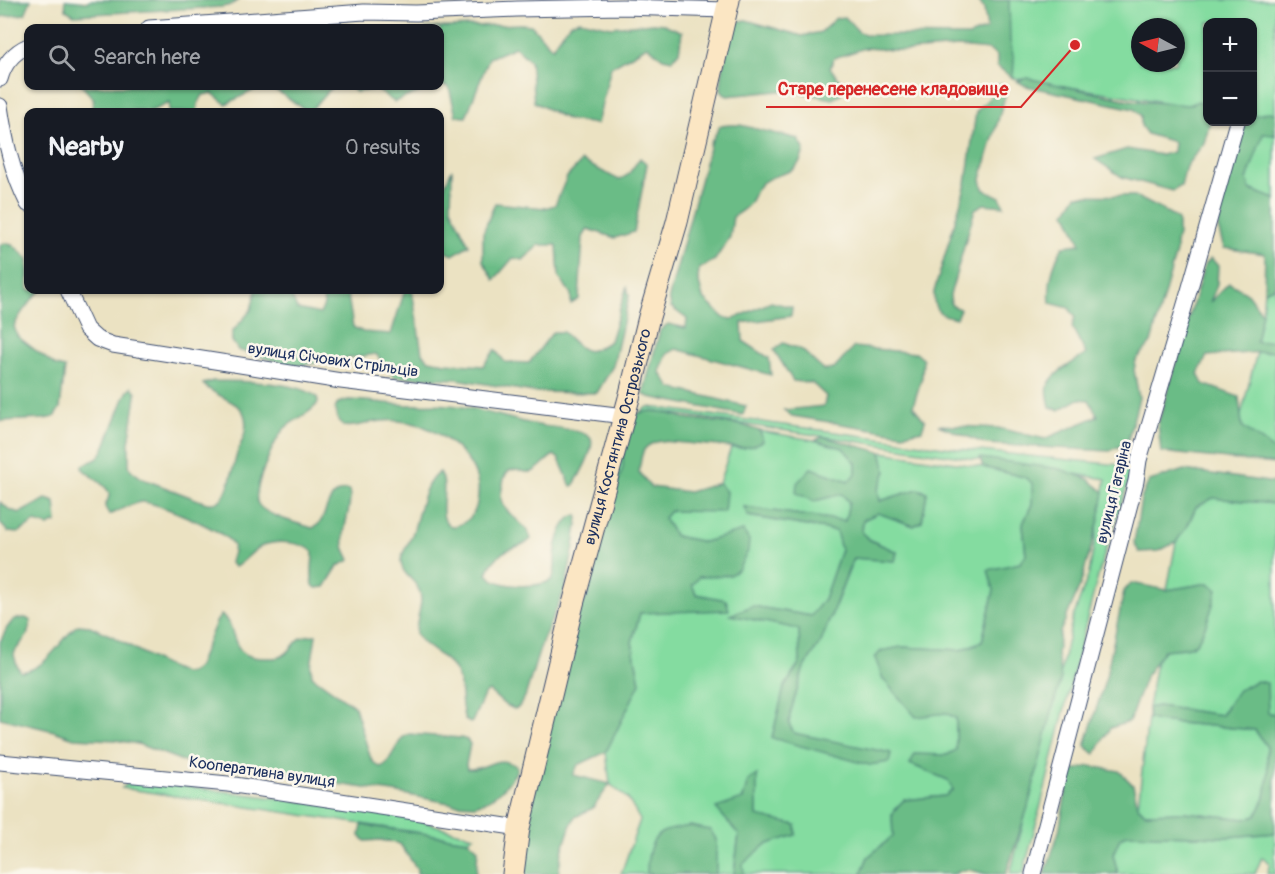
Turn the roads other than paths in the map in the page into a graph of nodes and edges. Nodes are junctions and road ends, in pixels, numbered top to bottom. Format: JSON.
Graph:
{"nodes":[{"id":1,"x":727,"y":5,"type":"edge"},
{"id":2,"x":203,"y":24,"type":"edge"},
{"id":3,"x":24,"y":49,"type":"edge"},
{"id":4,"x":0,"y":79,"type":"edge"},
{"id":5,"x":0,"y":106,"type":"edge"},
{"id":6,"x":1236,"y":126,"type":"edge"},
{"id":7,"x":24,"y":196,"type":"edge"},
{"id":8,"x":70,"y":294,"type":"edge"},
{"id":9,"x":624,"y":416,"type":"junction"},
{"id":10,"x":0,"y":762,"type":"edge"},
{"id":11,"x":519,"y":828,"type":"junction"},
{"id":12,"x":513,"y":874,"type":"edge"},
{"id":13,"x":1033,"y":874,"type":"edge"}],
"edges":[{"from":1,"to":2,"type":"street"},
{"from":1,"to":9,"type":"street","name":"вулиця Костянтина Острозького"},
{"from":3,"to":4,"type":"street"},
{"from":5,"to":7,"type":"street"},
{"from":6,"to":13,"type":"street","name":"вулиця Гагаріна"},
{"from":8,"to":9,"type":"street","name":"вулиця Січових Стрільців"},
{"from":9,"to":11,"type":"street","name":"вулиця Костянтина Острозького"},
{"from":10,"to":11,"type":"street","name":"Кооперативна вулиця"},
{"from":11,"to":12,"type":"street","name":"вулиця Костянтина Острозького"}]}
